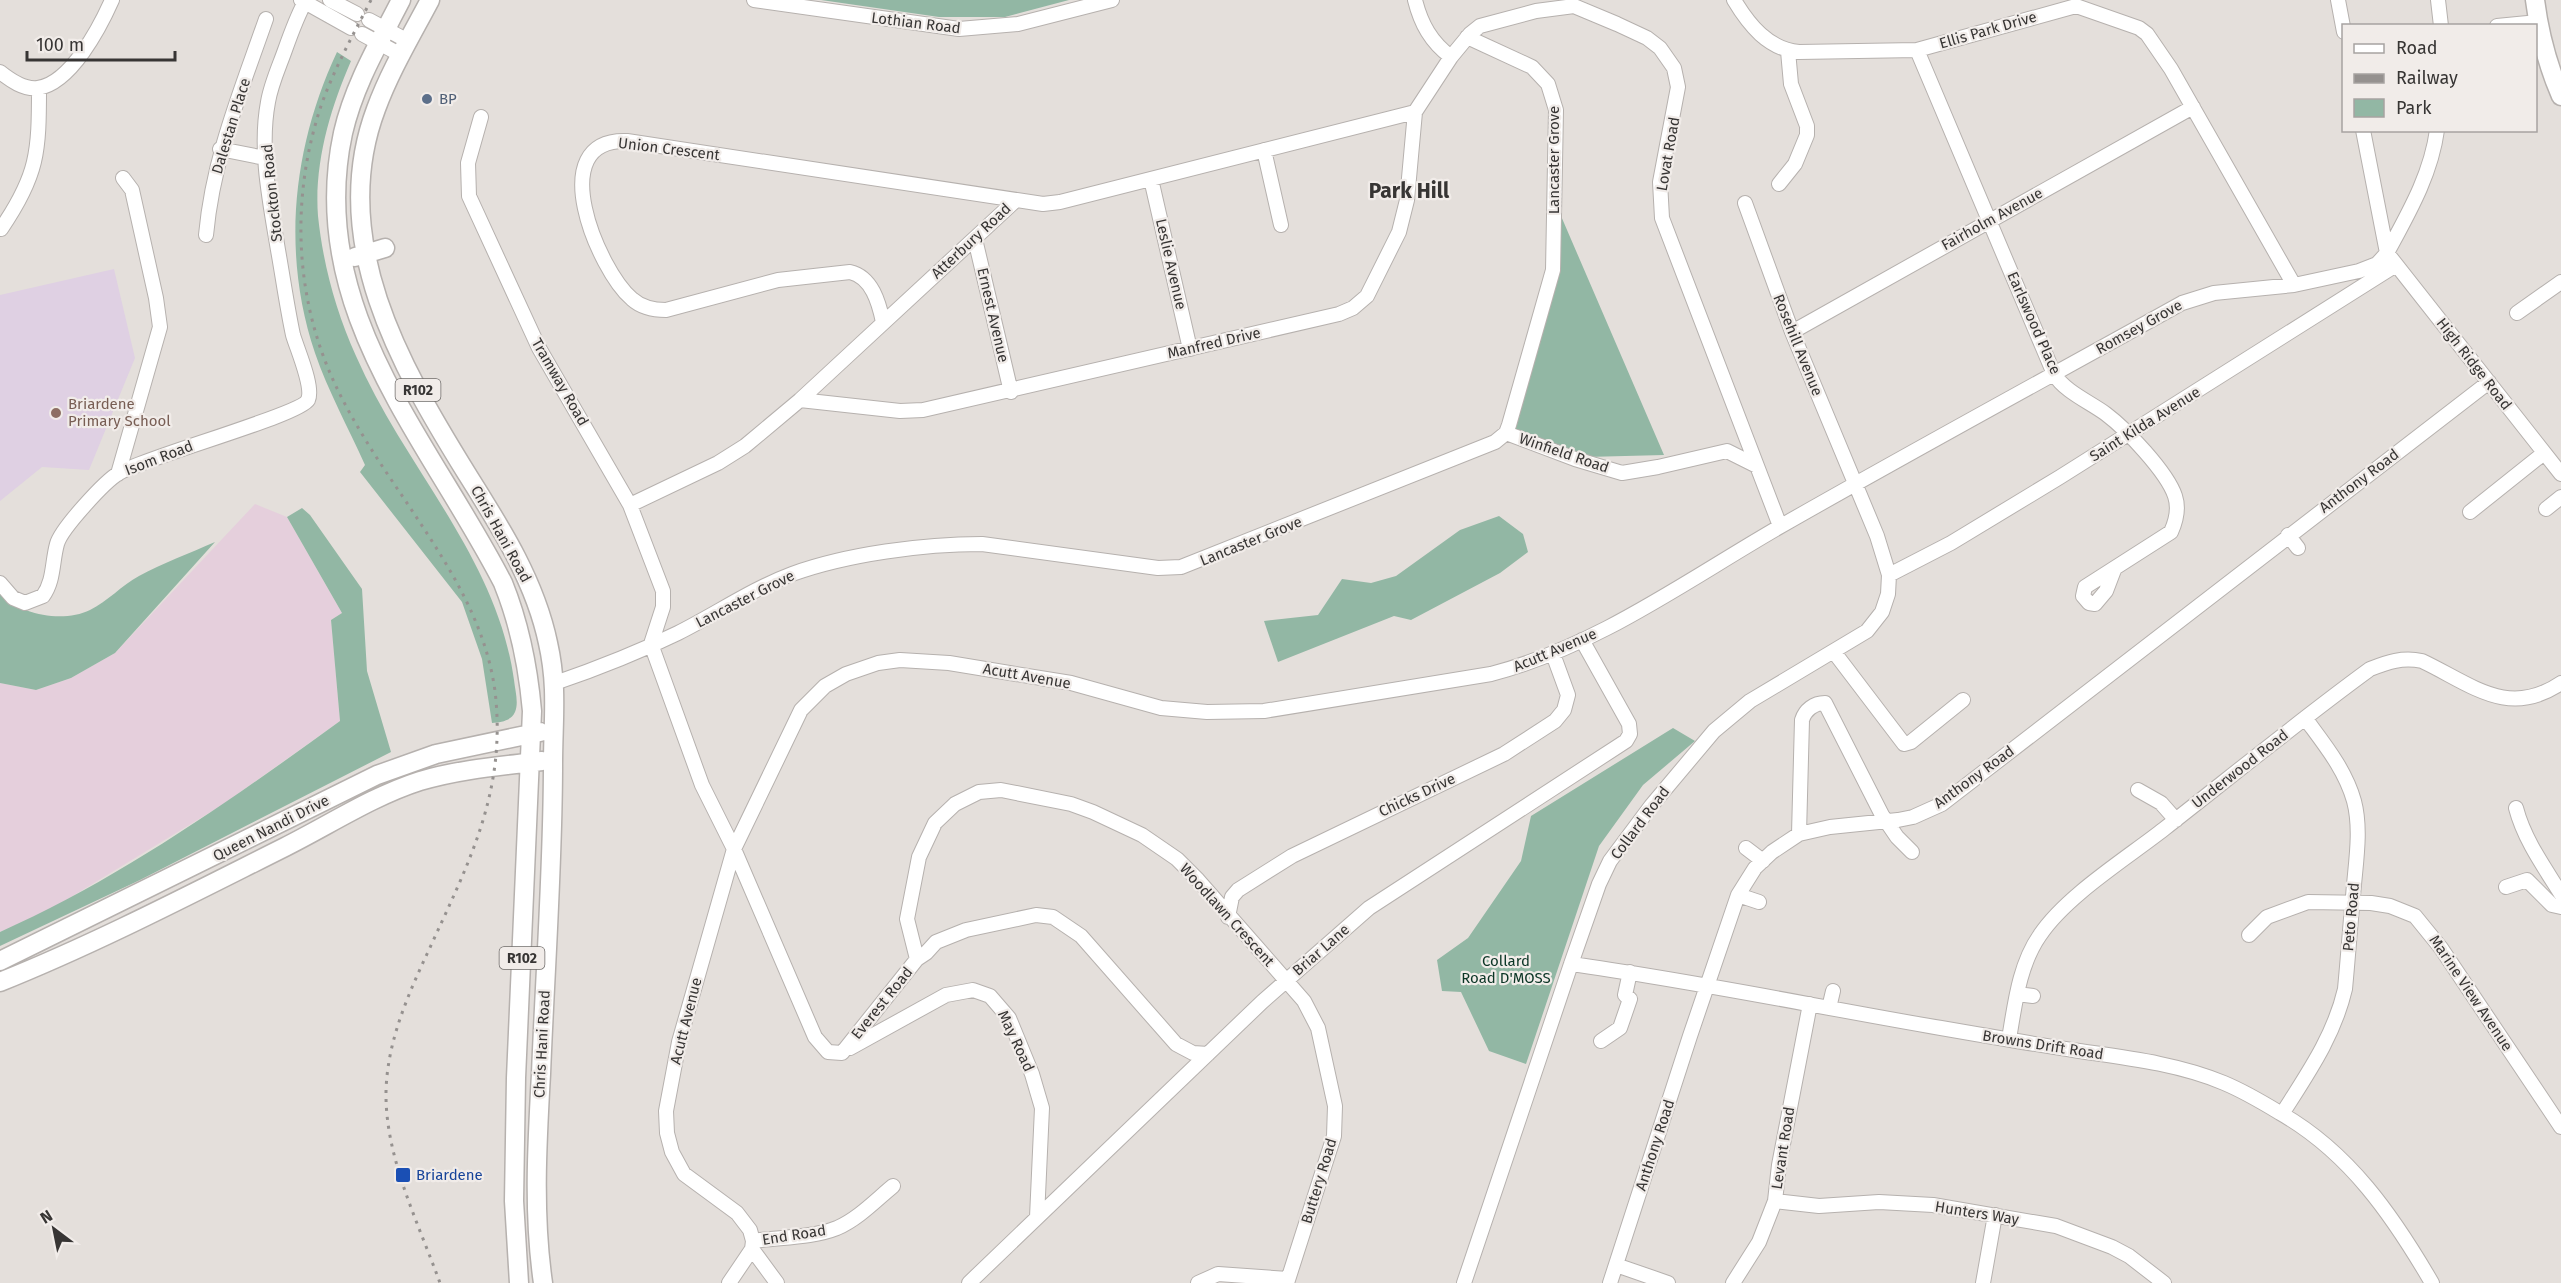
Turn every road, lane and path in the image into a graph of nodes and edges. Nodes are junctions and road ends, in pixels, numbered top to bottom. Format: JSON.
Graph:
{"nodes":[{"id":1,"x":112,"y":0,"type":"edge"},
{"id":2,"x":330,"y":0,"type":"edge"},
{"id":3,"x":401,"y":0,"type":"edge"},
{"id":4,"x":430,"y":0,"type":"edge"},
{"id":5,"x":754,"y":0,"type":"edge"},
{"id":6,"x":1112,"y":0,"type":"edge"},
{"id":7,"x":1415,"y":0,"type":"edge"},
{"id":8,"x":1734,"y":0,"type":"edge"},
{"id":9,"x":2338,"y":0,"type":"edge"},
{"id":10,"x":2438,"y":0,"type":"edge"},
{"id":11,"x":2535,"y":0,"type":"edge"},
{"id":12,"x":304,"y":1,"type":"edge"},
{"id":13,"x":1573,"y":3,"type":"edge"},
{"id":14,"x":266,"y":19,"type":"dead end"},
{"id":15,"x":2538,"y":21,"type":"junction"},
{"id":16,"x":2441,"y":24,"type":"edge"},
{"id":17,"x":2513,"y":24,"type":"edge"},
{"id":18,"x":2342,"y":26,"type":"edge"},
{"id":19,"x":382,"y":35,"type":"junction"},
{"id":20,"x":1467,"y":37,"type":"junction"},
{"id":21,"x":404,"y":48,"type":"junction"},
{"id":22,"x":1917,"y":50,"type":"junction"},
{"id":23,"x":1788,"y":51,"type":"junction"},
{"id":24,"x":1451,"y":57,"type":"junction"},
{"id":25,"x":0,"y":72,"type":"edge"},
{"id":26,"x":39,"y":88,"type":"junction"},
{"id":27,"x":2561,"y":96,"type":"edge"},
{"id":28,"x":2193,"y":106,"type":"junction"},
{"id":29,"x":1415,"y":112,"type":"junction"},
{"id":30,"x":481,"y":117,"type":"dead end"},
{"id":31,"x":2362,"y":132,"type":"edge"},
{"id":32,"x":2437,"y":132,"type":"edge"},
{"id":33,"x":220,"y":149,"type":"junction"},
{"id":34,"x":1264,"y":150,"type":"junction"},
{"id":35,"x":265,"y":158,"type":"junction"},
{"id":36,"x":123,"y":178,"type":"dead end"},
{"id":37,"x":1151,"y":179,"type":"junction"},
{"id":38,"x":1779,"y":184,"type":"dead end"},
{"id":39,"x":1015,"y":201,"type":"junction"},
{"id":40,"x":1745,"y":203,"type":"dead end"},
{"id":41,"x":1990,"y":220,"type":"junction"},
{"id":42,"x":1281,"y":225,"type":"dead end"},
{"id":43,"x":1,"y":229,"type":"edge"},
{"id":44,"x":206,"y":235,"type":"dead end"},
{"id":45,"x":975,"y":239,"type":"junction"},
{"id":46,"x":385,"y":248,"type":"dead end"},
{"id":47,"x":365,"y":252,"type":"junction"},
{"id":48,"x":2387,"y":254,"type":"junction"},
{"id":49,"x":342,"y":262,"type":"junction"},
{"id":50,"x":2396,"y":265,"type":"junction"},
{"id":51,"x":2339,"y":275,"type":"junction"},
{"id":52,"x":2561,"y":282,"type":"edge"},
{"id":53,"x":2294,"y":285,"type":"junction"},
{"id":54,"x":2344,"y":300,"type":"junction"},
{"id":55,"x":2517,"y":313,"type":"dead end"},
{"id":56,"x":883,"y":322,"type":"junction"},
{"id":57,"x":1792,"y":332,"type":"junction"},
{"id":58,"x":1191,"y":349,"type":"junction"},
{"id":59,"x":2054,"y":374,"type":"junction"},
{"id":60,"x":2489,"y":382,"type":"junction"},
{"id":61,"x":309,"y":389,"type":"joint"},
{"id":62,"x":1011,"y":392,"type":"junction"},
{"id":63,"x":800,"y":399,"type":"junction"},
{"id":64,"x":1506,"y":433,"type":"junction"},
{"id":65,"x":2130,"y":434,"type":"junction"},
{"id":66,"x":428,"y":453,"type":"junction"},
{"id":67,"x":2544,"y":453,"type":"junction"},
{"id":68,"x":458,"y":460,"type":"junction"},
{"id":69,"x":1757,"y":466,"type":"junction"},
{"id":70,"x":118,"y":474,"type":"junction"},
{"id":71,"x":2561,"y":474,"type":"edge"},
{"id":72,"x":1855,"y":485,"type":"junction"},
{"id":73,"x":2561,"y":497,"type":"edge"},
{"id":74,"x":630,"y":505,"type":"junction"},
{"id":75,"x":2546,"y":509,"type":"dead end"},
{"id":76,"x":2470,"y":512,"type":"dead end"},
{"id":77,"x":1780,"y":526,"type":"junction"},
{"id":78,"x":2288,"y":535,"type":"junction"},
{"id":79,"x":2298,"y":548,"type":"dead end"},
{"id":80,"x":2114,"y":570,"type":"dead end"},
{"id":81,"x":1889,"y":575,"type":"junction"},
{"id":82,"x":0,"y":583,"type":"edge"},
{"id":83,"x":1582,"y":640,"type":"junction"},
{"id":84,"x":651,"y":644,"type":"junction"},
{"id":85,"x":1834,"y":652,"type":"junction"},
{"id":86,"x":1553,"y":654,"type":"junction"},
{"id":87,"x":555,"y":683,"type":"junction"},
{"id":88,"x":2561,"y":683,"type":"edge"},
{"id":89,"x":1963,"y":700,"type":"dead end"},
{"id":90,"x":2070,"y":705,"type":"junction"},
{"id":91,"x":2079,"y":716,"type":"dead end"},
{"id":92,"x":2305,"y":718,"type":"junction"},
{"id":93,"x":554,"y":730,"type":"junction"},
{"id":94,"x":531,"y":734,"type":"junction"},
{"id":95,"x":553,"y":760,"type":"junction"},
{"id":96,"x":530,"y":763,"type":"junction"},
{"id":97,"x":2138,"y":790,"type":"dead end"},
{"id":98,"x":2516,"y":808,"type":"dead end"},
{"id":99,"x":2176,"y":820,"type":"junction"},
{"id":100,"x":1887,"y":822,"type":"junction"},
{"id":101,"x":1799,"y":834,"type":"junction"},
{"id":102,"x":1746,"y":848,"type":"dead end"},
{"id":103,"x":734,"y":849,"type":"junction"},
{"id":104,"x":1912,"y":852,"type":"dead end"},
{"id":105,"x":1763,"y":861,"type":"junction"},
{"id":106,"x":2506,"y":887,"type":"dead end"},
{"id":107,"x":2561,"y":894,"type":"edge"},
{"id":108,"x":1738,"y":895,"type":"junction"},
{"id":109,"x":1759,"y":902,"type":"dead end"},
{"id":110,"x":2352,"y":903,"type":"junction"},
{"id":111,"x":2561,"y":907,"type":"edge"},
{"id":112,"x":1228,"y":916,"type":"junction"},
{"id":113,"x":2249,"y":935,"type":"dead end"},
{"id":114,"x":917,"y":959,"type":"junction"},
{"id":115,"x":0,"y":961,"type":"edge"},
{"id":116,"x":1571,"y":964,"type":"junction"},
{"id":117,"x":1630,"y":972,"type":"junction"},
{"id":118,"x":1286,"y":981,"type":"junction"},
{"id":119,"x":1,"y":982,"type":"edge"},
{"id":120,"x":1708,"y":986,"type":"junction"},
{"id":121,"x":1833,"y":991,"type":"dead end"},
{"id":122,"x":2018,"y":994,"type":"junction"},
{"id":123,"x":2032,"y":996,"type":"dead end"},
{"id":124,"x":1863,"y":999,"type":"dead end"},
{"id":125,"x":1810,"y":1004,"type":"junction"},
{"id":126,"x":1829,"y":1008,"type":"junction"},
{"id":127,"x":1861,"y":1014,"type":"junction"},
{"id":128,"x":2009,"y":1040,"type":"junction"},
{"id":129,"x":1601,"y":1041,"type":"dead end"},
{"id":130,"x":842,"y":1053,"type":"junction"},
{"id":131,"x":1208,"y":1054,"type":"junction"},
{"id":132,"x":2282,"y":1114,"type":"junction"},
{"id":133,"x":2561,"y":1127,"type":"edge"},
{"id":134,"x":893,"y":1186,"type":"dead end"},
{"id":135,"x":1775,"y":1201,"type":"junction"},
{"id":136,"x":1995,"y":1215,"type":"junction"},
{"id":137,"x":1037,"y":1217,"type":"junction"},
{"id":138,"x":753,"y":1245,"type":"junction"},
{"id":139,"x":1616,"y":1265,"type":"junction"},
{"id":140,"x":1288,"y":1281,"type":"edge"},
{"id":141,"x":519,"y":1283,"type":"edge"},
{"id":142,"x":543,"y":1283,"type":"edge"},
{"id":143,"x":729,"y":1283,"type":"edge"},
{"id":144,"x":777,"y":1283,"type":"edge"},
{"id":145,"x":969,"y":1283,"type":"edge"},
{"id":146,"x":1198,"y":1283,"type":"edge"},
{"id":147,"x":1464,"y":1283,"type":"edge"},
{"id":148,"x":1610,"y":1283,"type":"edge"},
{"id":149,"x":1668,"y":1283,"type":"edge"},
{"id":150,"x":1733,"y":1283,"type":"edge"},
{"id":151,"x":1983,"y":1283,"type":"edge"},
{"id":152,"x":2164,"y":1283,"type":"edge"},
{"id":153,"x":2432,"y":1283,"type":"edge"}],
"edges":[{"from":1,"to":26,"type":"street"},
{"from":2,"to":19,"type":"street"},
{"from":3,"to":19,"type":"main road","name":"Chris Hani Road","number":"R102"},
{"from":4,"to":21,"type":"main road","name":"Chris Hani Road","number":"R102"},
{"from":5,"to":6,"type":"street","name":"Lothian Road"},
{"from":7,"to":24,"type":"street"},
{"from":8,"to":23,"type":"street"},
{"from":9,"to":18,"type":"street"},
{"from":10,"to":16,"type":"street"},
{"from":11,"to":15,"type":"main road"},
{"from":12,"to":19,"type":"street"},
{"from":12,"to":35,"type":"street","name":"Stockton Road"},
{"from":13,"to":20,"type":"street","name":"Lovat Road"},
{"from":13,"to":69,"type":"street","name":"Lovat Road"},
{"from":14,"to":33,"type":"street","name":"Dalestan Place"},
{"from":15,"to":17,"type":"street"},
{"from":15,"to":27,"type":"main road"},
{"from":19,"to":21,"type":"street"},
{"from":19,"to":49,"type":"main road","name":"Chris Hani Road","number":"R102"},
{"from":20,"to":24,"type":"street","name":"Manfred Drive"},
{"from":20,"to":64,"type":"street","name":"Lancaster Grove"},
{"from":21,"to":47,"type":"main road","name":"Chris Hani Road","number":"R102"},
{"from":22,"to":23,"type":"street","name":"Ellis Park Drive"},
{"from":22,"to":28,"type":"street","name":"Ellis Park Drive"},
{"from":22,"to":41,"type":"street","name":"Earlswood Place"},
{"from":23,"to":38,"type":"street"},
{"from":24,"to":29,"type":"street","name":"Manfred Drive"},
{"from":25,"to":26,"type":"street"},
{"from":26,"to":43,"type":"street"},
{"from":28,"to":41,"type":"street","name":"Fairholm Avenue"},
{"from":28,"to":53,"type":"street","name":"Ellis Park Drive"},
{"from":29,"to":34,"type":"street","name":"Atterbury Road"},
{"from":29,"to":58,"type":"street","name":"Manfred Drive"},
{"from":30,"to":74,"type":"street","name":"Tramway Road"},
{"from":31,"to":48,"type":"street"},
{"from":32,"to":48,"type":"street"},
{"from":33,"to":35,"type":"street"},
{"from":33,"to":44,"type":"street","name":"Dalestan Place"},
{"from":34,"to":37,"type":"street","name":"Atterbury Road"},
{"from":34,"to":42,"type":"street"},
{"from":35,"to":61,"type":"street","name":"Stockton Road"},
{"from":36,"to":70,"type":"street"},
{"from":37,"to":39,"type":"street","name":"Atterbury Road"},
{"from":37,"to":58,"type":"street","name":"Leslie Avenue"},
{"from":39,"to":45,"type":"street","name":"Atterbury Road"},
{"from":39,"to":56,"type":"street","name":"Union Crescent"},
{"from":40,"to":57,"type":"street","name":"Rosehill Avenue"},
{"from":41,"to":57,"type":"street","name":"Fairholm Avenue"},
{"from":41,"to":59,"type":"street","name":"Earlswood Place"},
{"from":45,"to":56,"type":"street","name":"Atterbury Road"},
{"from":45,"to":62,"type":"street","name":"Ernest Avenue"},
{"from":46,"to":47,"type":"main road"},
{"from":47,"to":49,"type":"main road"},
{"from":47,"to":68,"type":"main road","name":"Chris Hani Road","number":"R102"},
{"from":48,"to":50,"type":"street","name":"High Ridge Road"},
{"from":48,"to":51,"type":"street","name":"Romsey Grove"},
{"from":49,"to":66,"type":"main road","name":"Chris Hani Road","number":"R102"},
{"from":50,"to":54,"type":"street","name":"Saint Kilda Avenue"},
{"from":50,"to":60,"type":"street","name":"High Ridge Road"},
{"from":51,"to":53,"type":"street","name":"Romsey Grove"},
{"from":51,"to":54,"type":"street"},
{"from":52,"to":55,"type":"street"},
{"from":53,"to":59,"type":"street","name":"Romsey Grove"},
{"from":54,"to":65,"type":"street","name":"Saint Kilda Avenue"},
{"from":56,"to":63,"type":"street","name":"Atterbury Road"},
{"from":57,"to":72,"type":"street","name":"Rosehill Avenue"},
{"from":58,"to":62,"type":"street","name":"Manfred Drive"},
{"from":59,"to":65,"type":"street","name":"Earlswood Place"},
{"from":59,"to":72,"type":"street","name":"Romsey Grove"},
{"from":60,"to":67,"type":"street","name":"High Ridge Road"},
{"from":60,"to":78,"type":"street","name":"Anthony Road"},
{"from":61,"to":70,"type":"street","name":"Isom Road"},
{"from":62,"to":63,"type":"street","name":"Manfred Drive"},
{"from":63,"to":74,"type":"street","name":"Atterbury Road"},
{"from":64,"to":69,"type":"street","name":"Winfield Road"},
{"from":64,"to":84,"type":"street","name":"Lancaster Grove"},
{"from":65,"to":80,"type":"street","name":"Earlswood Place"},
{"from":65,"to":81,"type":"street","name":"Saint Kilda Avenue"},
{"from":66,"to":68,"type":"main road"},
{"from":66,"to":94,"type":"main road","name":"Chris Hani Road","number":"R102"},
{"from":67,"to":71,"type":"street","name":"High Ridge Road"},
{"from":67,"to":76,"type":"street"},
{"from":68,"to":87,"type":"main road","name":"Chris Hani Road","number":"R102"},
{"from":69,"to":77,"type":"street","name":"Lovat Road"},
{"from":70,"to":82,"type":"street","name":"Isom Road"},
{"from":72,"to":77,"type":"street","name":"Acutt Avenue"},
{"from":72,"to":81,"type":"street","name":"Collard Road"},
{"from":73,"to":75,"type":"street"},
{"from":74,"to":84,"type":"street","name":"Tramway Road"},
{"from":77,"to":83,"type":"street","name":"Acutt Avenue"},
{"from":78,"to":79,"type":"street"},
{"from":78,"to":90,"type":"street","name":"Anthony Road"},
{"from":81,"to":85,"type":"street","name":"Collard Road"},
{"from":83,"to":86,"type":"street","name":"Acutt Avenue"},
{"from":83,"to":118,"type":"street","name":"Briar Lane"},
{"from":84,"to":87,"type":"street","name":"Lancaster Grove"},
{"from":84,"to":103,"type":"street","name":"Everest Road"},
{"from":85,"to":89,"type":"street"},
{"from":85,"to":116,"type":"street","name":"Collard Road"},
{"from":86,"to":103,"type":"street","name":"Acutt Avenue"},
{"from":86,"to":112,"type":"street","name":"Chicks Drive"},
{"from":87,"to":93,"type":"main road","name":"Chris Hani Road","number":"R102"},
{"from":88,"to":92,"type":"street","name":"Underwood Road"},
{"from":90,"to":91,"type":"street"},
{"from":90,"to":100,"type":"street","name":"Anthony Road"},
{"from":92,"to":99,"type":"street","name":"Underwood Road"},
{"from":92,"to":110,"type":"street","name":"Peto Road"},
{"from":93,"to":94,"type":"main road","name":"Queen Nandi Drive"},
{"from":93,"to":95,"type":"main road","name":"Chris Hani Road","number":"R102"},
{"from":94,"to":96,"type":"main road","name":"Chris Hani Road","number":"R102"},
{"from":94,"to":115,"type":"main road","name":"Queen Nandi Drive"},
{"from":95,"to":96,"type":"main road","name":"Queen Nandi Drive"},
{"from":95,"to":142,"type":"main road","name":"Chris Hani Road","number":"R102"},
{"from":96,"to":119,"type":"main road","name":"Queen Nandi Drive"},
{"from":96,"to":141,"type":"main road","name":"Chris Hani Road","number":"R102"},
{"from":97,"to":99,"type":"street"},
{"from":98,"to":107,"type":"street"},
{"from":99,"to":122,"type":"street","name":"Underwood Road"},
{"from":100,"to":101,"type":"street","name":"Anthony Road"},
{"from":100,"to":101,"type":"street"},
{"from":100,"to":104,"type":"street"},
{"from":101,"to":105,"type":"street","name":"Anthony Road"},
{"from":102,"to":105,"type":"street"},
{"from":103,"to":130,"type":"street","name":"Everest Road"},
{"from":103,"to":138,"type":"street","name":"Acutt Avenue"},
{"from":105,"to":108,"type":"street","name":"Anthony Road"},
{"from":106,"to":111,"type":"street"},
{"from":108,"to":109,"type":"street"},
{"from":108,"to":120,"type":"street","name":"Anthony Road"},
{"from":110,"to":113,"type":"street","name":"Marine View Avenue"},
{"from":110,"to":132,"type":"street","name":"Peto Road"},
{"from":110,"to":133,"type":"street","name":"Marine View Avenue"},
{"from":112,"to":114,"type":"street","name":"Woodlawn Crescent"},
{"from":112,"to":118,"type":"street","name":"Woodlawn Crescent"},
{"from":114,"to":130,"type":"street","name":"Everest Road"},
{"from":114,"to":131,"type":"street","name":"Everest Road"},
{"from":116,"to":117,"type":"street","name":"Browns Drift Road"},
{"from":116,"to":147,"type":"street","name":"Collard Road"},
{"from":117,"to":120,"type":"street","name":"Browns Drift Road"},
{"from":117,"to":129,"type":"street"},
{"from":118,"to":131,"type":"street","name":"Briar Lane"},
{"from":118,"to":140,"type":"street","name":"Buttery Road"},
{"from":120,"to":125,"type":"street","name":"Browns Drift Road"},
{"from":120,"to":139,"type":"street","name":"Anthony Road"},
{"from":121,"to":126,"type":"street"},
{"from":122,"to":123,"type":"street"},
{"from":122,"to":128,"type":"street","name":"Underwood Road"},
{"from":124,"to":127,"type":"street"},
{"from":125,"to":126,"type":"street","name":"Browns Drift Road"},
{"from":125,"to":135,"type":"street","name":"Levant Road"},
{"from":126,"to":127,"type":"street","name":"Browns Drift Road"},
{"from":127,"to":128,"type":"street","name":"Browns Drift Road"},
{"from":128,"to":132,"type":"street","name":"Browns Drift Road"},
{"from":130,"to":137,"type":"street","name":"May Road"},
{"from":131,"to":137,"type":"street","name":"Briar Lane"},
{"from":132,"to":153,"type":"street","name":"Browns Drift Road"},
{"from":134,"to":138,"type":"street","name":"End Road"},
{"from":135,"to":136,"type":"street","name":"Hunters Way"},
{"from":135,"to":150,"type":"street","name":"Levant Road"},
{"from":136,"to":151,"type":"street"},
{"from":136,"to":152,"type":"street","name":"Hunters Way"},
{"from":137,"to":145,"type":"street","name":"Briar Lane"},
{"from":138,"to":143,"type":"street"},
{"from":138,"to":144,"type":"street","name":"Acutt Avenue"},
{"from":139,"to":148,"type":"street","name":"Anthony Road"},
{"from":139,"to":149,"type":"street"},
{"from":140,"to":146,"type":"street"}]}
